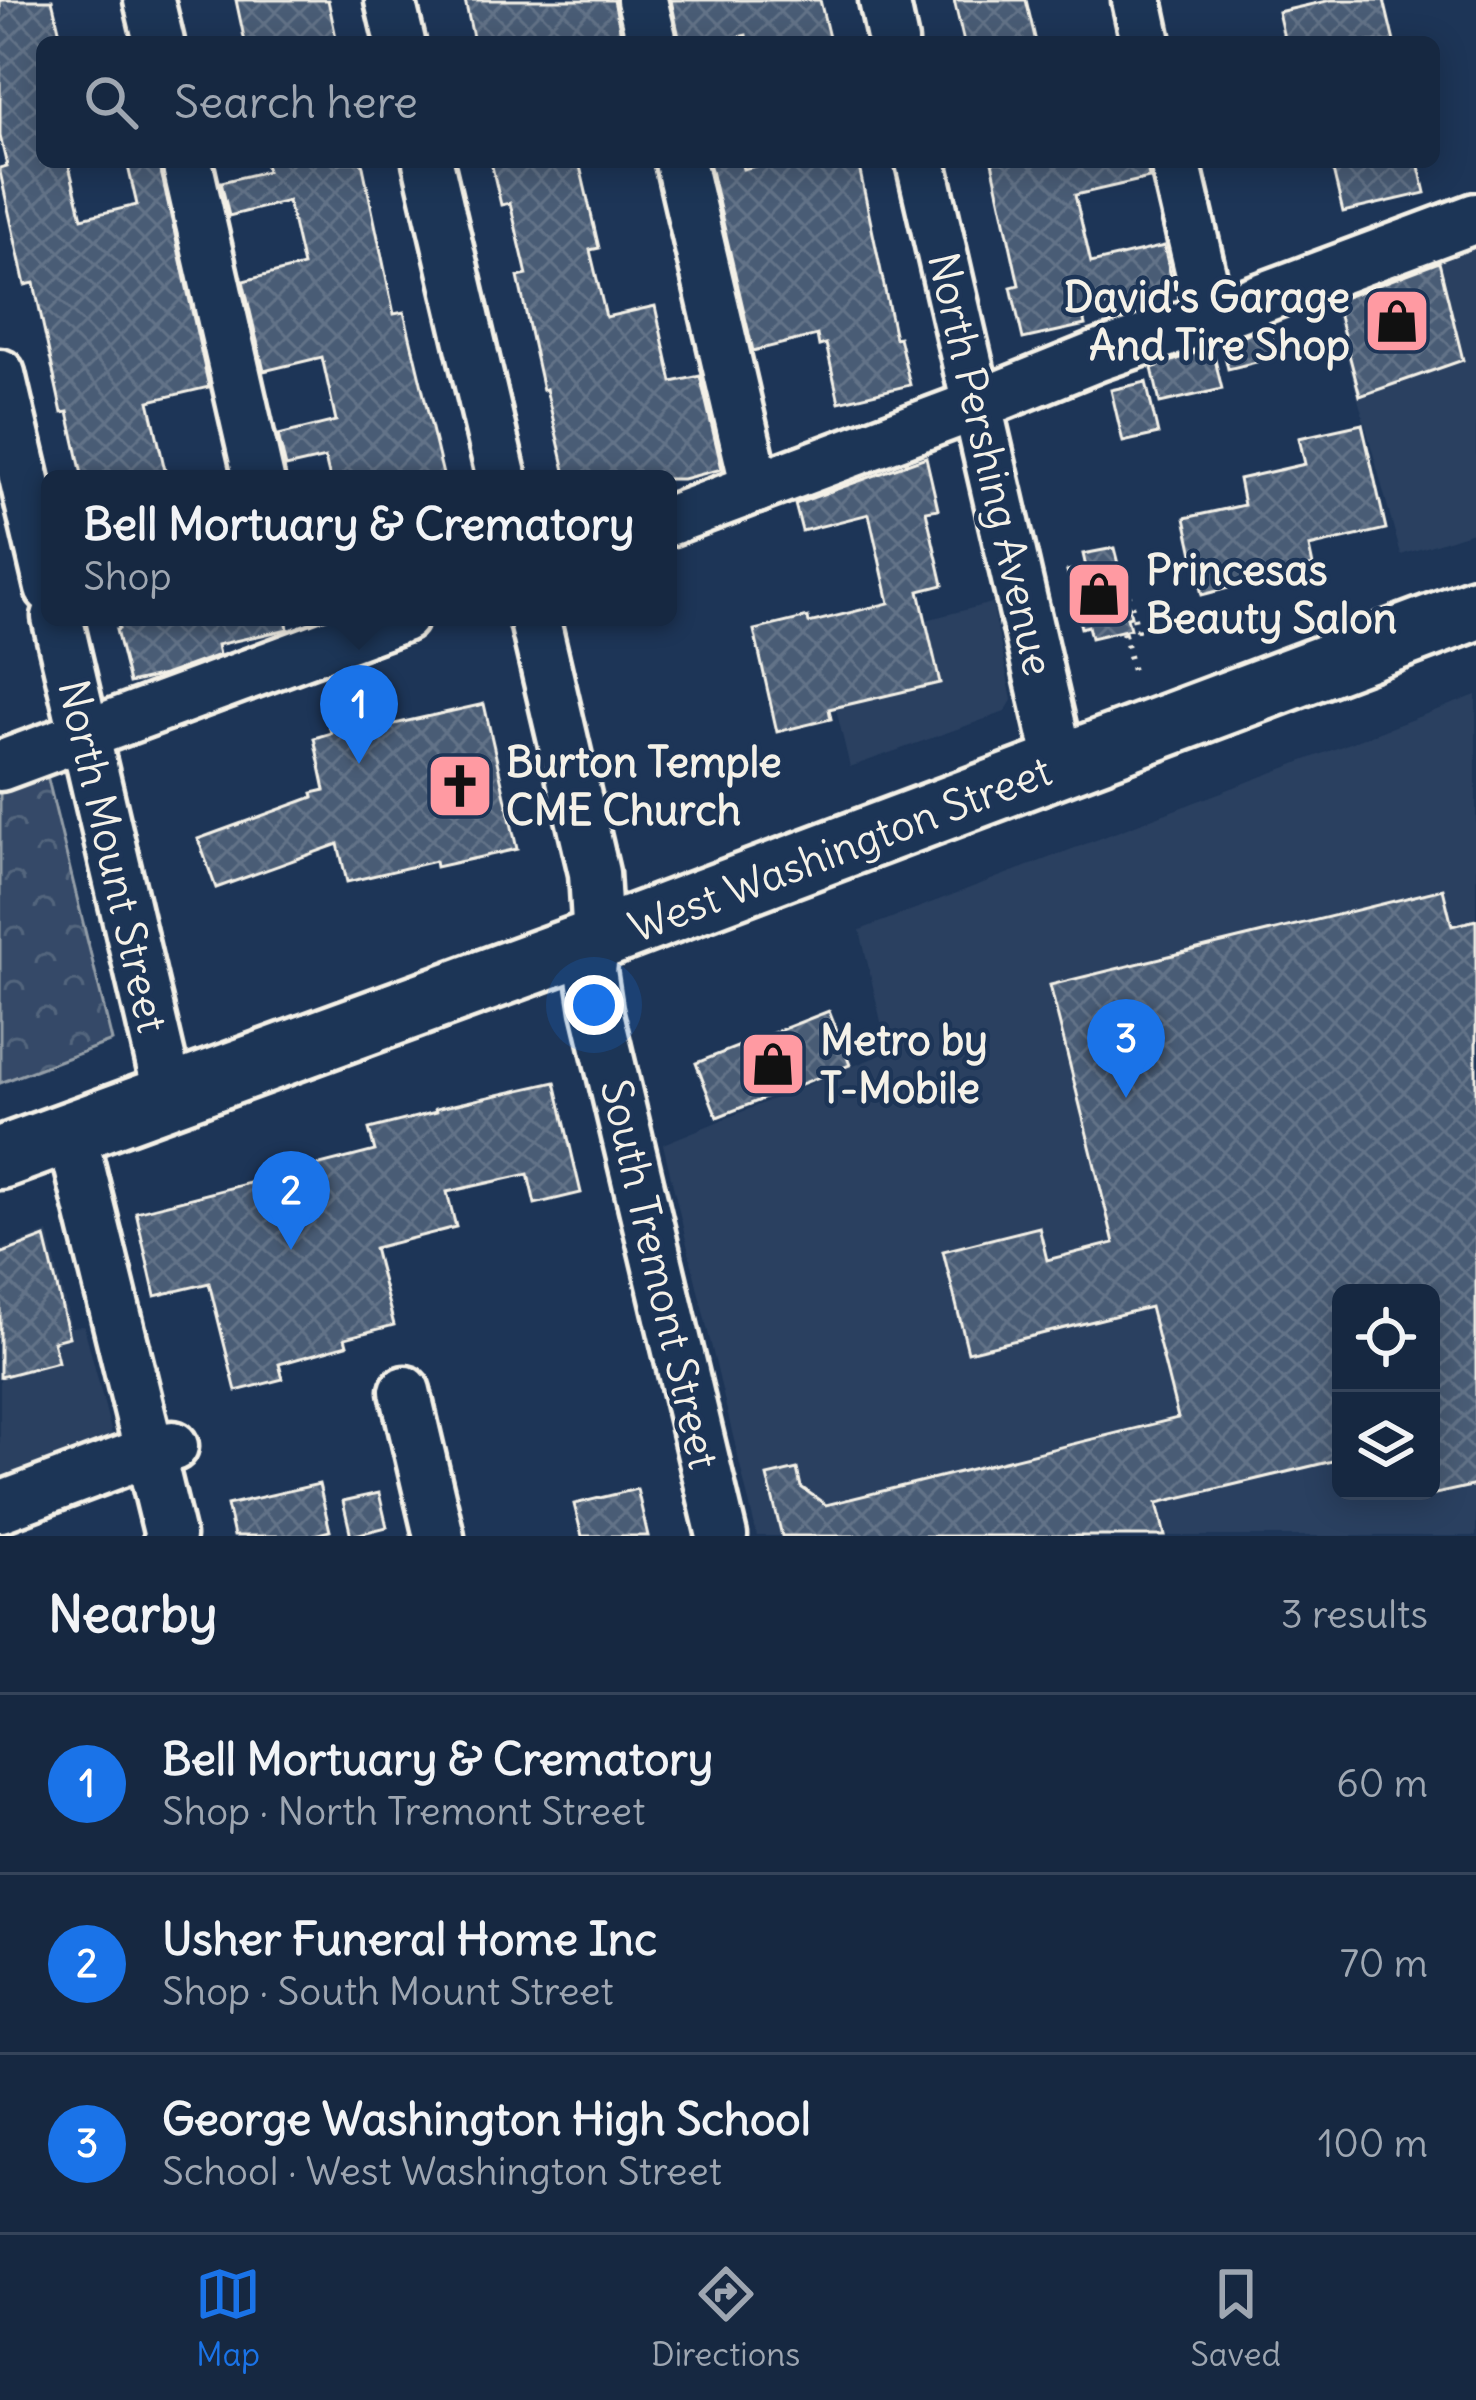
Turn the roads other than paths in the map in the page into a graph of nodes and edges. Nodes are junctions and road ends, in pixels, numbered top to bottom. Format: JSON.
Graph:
{"nodes":[{"id":1,"x":149,"y":0,"type":"edge"},
{"id":2,"x":390,"y":0,"type":"edge"},
{"id":3,"x":642,"y":0,"type":"edge"},
{"id":4,"x":884,"y":0,"type":"edge"},
{"id":5,"x":1136,"y":0,"type":"edge"},
{"id":6,"x":158,"y":36,"type":"edge"},
{"id":7,"x":399,"y":36,"type":"edge"},
{"id":8,"x":651,"y":36,"type":"edge"},
{"id":9,"x":892,"y":36,"type":"edge"},
{"id":10,"x":1145,"y":36,"type":"edge"},
{"id":11,"x":188,"y":168,"type":"edge"},
{"id":12,"x":429,"y":168,"type":"edge"},
{"id":13,"x":681,"y":168,"type":"edge"},
{"id":14,"x":922,"y":168,"type":"edge"},
{"id":15,"x":1175,"y":168,"type":"edge"},
{"id":16,"x":1476,"y":218,"type":"edge"},
{"id":17,"x":1211,"y":317,"type":"junction"},
{"id":18,"x":0,"y":374,"type":"edge"},
{"id":19,"x":977,"y":405,"type":"junction"},
{"id":20,"x":258,"y":470,"type":"edge"},
{"id":21,"x":500,"y":470,"type":"edge"},
{"id":22,"x":756,"y":488,"type":"junction"},
{"id":23,"x":677,"y":518,"type":"edge"},
{"id":24,"x":41,"y":549,"type":"edge"},
{"id":25,"x":1476,"y":609,"type":"edge"},
{"id":26,"x":59,"y":626,"type":"edge"},
{"id":27,"x":349,"y":626,"type":"edge"},
{"id":28,"x":536,"y":626,"type":"edge"},
{"id":29,"x":295,"y":635,"type":"edge"},
{"id":30,"x":85,"y":736,"type":"junction"},
{"id":31,"x":0,"y":766,"type":"edge"},
{"id":32,"x":1060,"y":766,"type":"junction"},
{"id":33,"x":596,"y":940,"type":"junction"},
{"id":34,"x":169,"y":1096,"type":"junction"},
{"id":35,"x":71,"y":1131,"type":"junction"},
{"id":36,"x":0,"y":1158,"type":"edge"},
{"id":37,"x":405,"y":1391,"type":"dead end"},
{"id":38,"x":162,"y":1449,"type":"junction"},
{"id":39,"x":0,"y":1508,"type":"edge"},
{"id":40,"x":170,"y":1536,"type":"edge"},
{"id":41,"x":439,"y":1536,"type":"edge"},
{"id":42,"x":722,"y":1536,"type":"edge"}],
"edges":[{"from":1,"to":6,"type":"street"},
{"from":2,"to":7,"type":"street"},
{"from":3,"to":8,"type":"street"},
{"from":4,"to":9,"type":"street"},
{"from":5,"to":10,"type":"street"},
{"from":11,"to":20,"type":"street"},
{"from":12,"to":21,"type":"street"},
{"from":13,"to":22,"type":"street"},
{"from":14,"to":19,"type":"street","name":"North Pershing Avenue"},
{"from":15,"to":17,"type":"street"},
{"from":16,"to":17,"type":"street"},
{"from":17,"to":19,"type":"street"},
{"from":18,"to":24,"type":"street"},
{"from":19,"to":22,"type":"street"},
{"from":19,"to":32,"type":"street","name":"North Pershing Avenue"},
{"from":22,"to":23,"type":"street"},
{"from":25,"to":32,"type":"main road","name":"West Washington Street"},
{"from":26,"to":30,"type":"street","name":"North Mount Street"},
{"from":27,"to":29,"type":"street"},
{"from":28,"to":33,"type":"street","name":"South Tremont Street"},
{"from":29,"to":30,"type":"street"},
{"from":30,"to":31,"type":"street"},
{"from":30,"to":34,"type":"street","name":"North Mount Street"},
{"from":32,"to":33,"type":"main road","name":"West Washington Street"},
{"from":33,"to":34,"type":"main road","name":"West Washington Street"},
{"from":33,"to":42,"type":"street","name":"South Tremont Street"},
{"from":34,"to":35,"type":"main road","name":"West Washington Street"},
{"from":35,"to":36,"type":"main road","name":"West Washington Street"},
{"from":35,"to":38,"type":"street"},
{"from":37,"to":41,"type":"street"},
{"from":38,"to":39,"type":"street"},
{"from":38,"to":40,"type":"street"}]}
